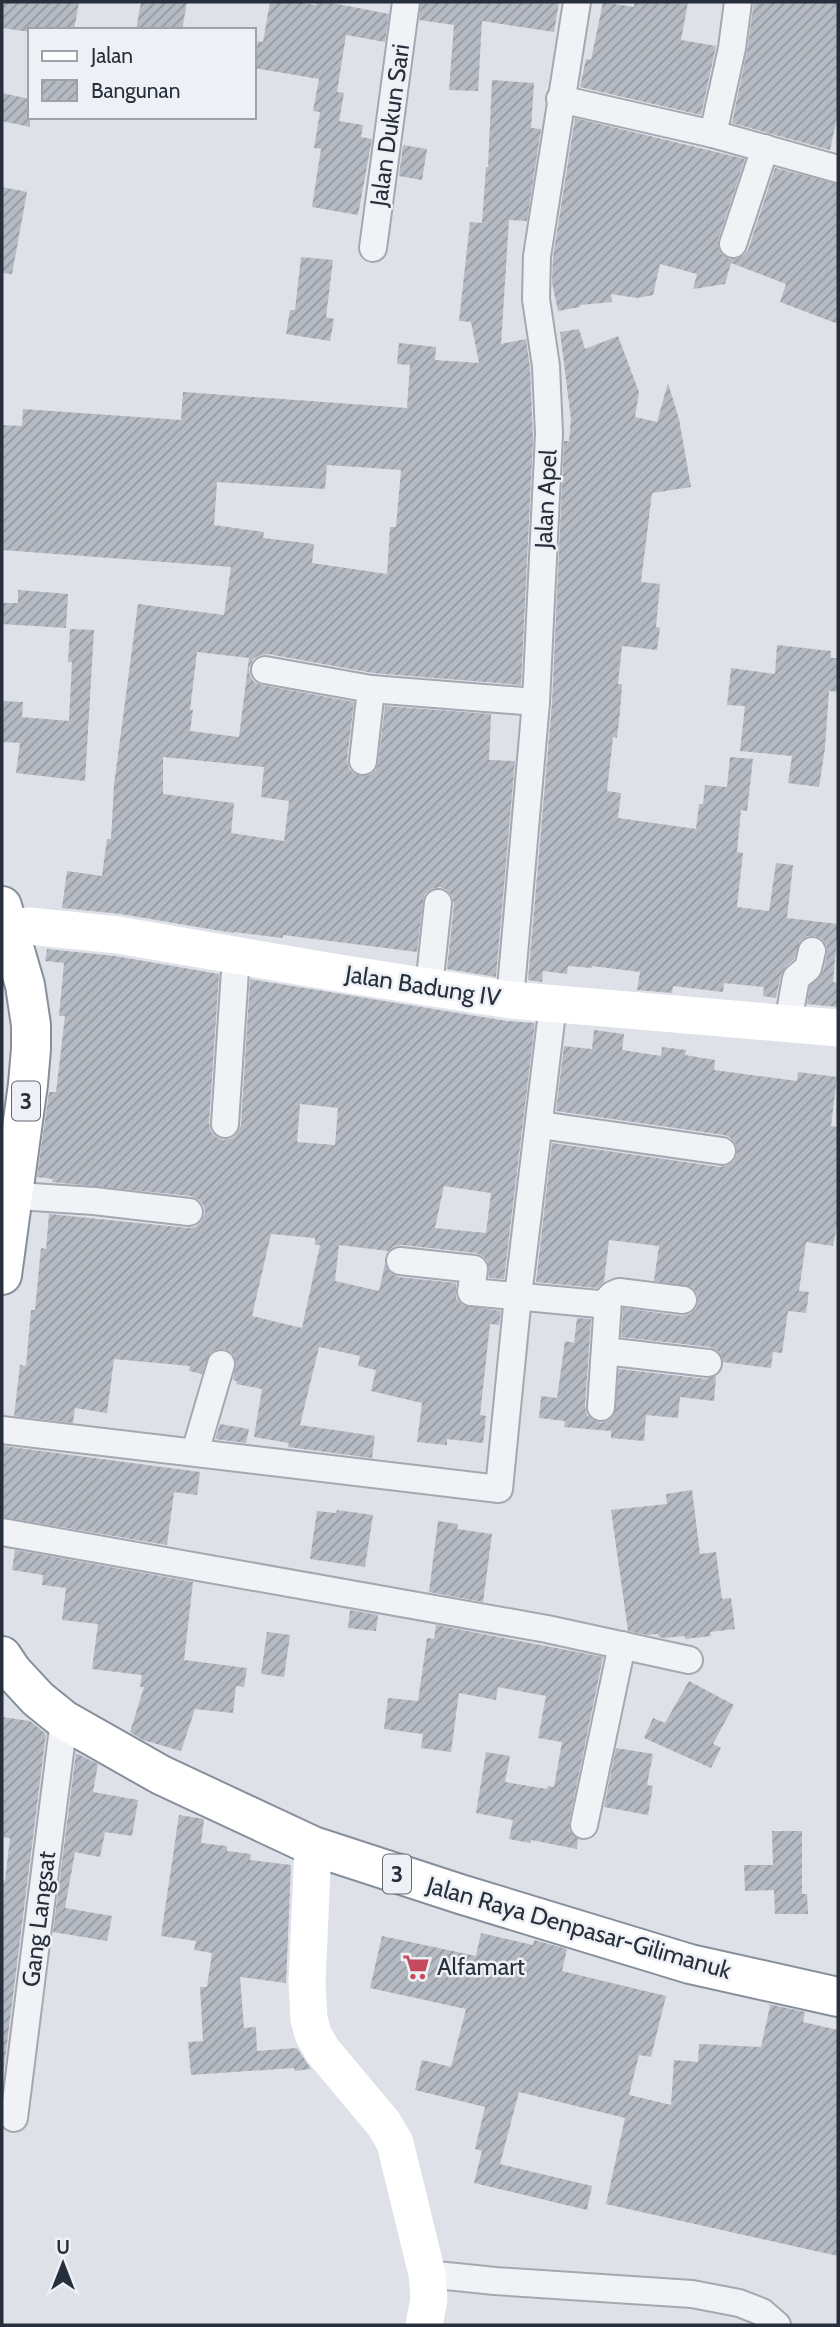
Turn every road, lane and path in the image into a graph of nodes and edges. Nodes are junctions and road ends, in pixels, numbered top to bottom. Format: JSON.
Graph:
{"nodes":[{"id":1,"x":406,"y":2,"type":"edge"},
{"id":2,"x":577,"y":2,"type":"edge"},
{"id":3,"x":738,"y":2,"type":"edge"},
{"id":4,"x":561,"y":99,"type":"junction"},
{"id":5,"x":713,"y":134,"type":"junction"},
{"id":6,"x":765,"y":148,"type":"junction"},
{"id":7,"x":838,"y":169,"type":"edge"},
{"id":8,"x":733,"y":244,"type":"dead end"},
{"id":9,"x":373,"y":248,"type":"dead end"},
{"id":10,"x":265,"y":670,"type":"dead end"},
{"id":11,"x":371,"y":688,"type":"junction"},
{"id":12,"x":536,"y":702,"type":"junction"},
{"id":13,"x":363,"y":761,"type":"dead end"},
{"id":14,"x":438,"y":903,"type":"dead end"},
{"id":15,"x":4,"y":920,"type":"edge"},
{"id":16,"x":812,"y":951,"type":"dead end"},
{"id":17,"x":236,"y":955,"type":"junction"},
{"id":18,"x":429,"y":987,"type":"junction"},
{"id":19,"x":510,"y":1000,"type":"junction"},
{"id":20,"x":553,"y":1004,"type":"junction"},
{"id":21,"x":788,"y":1023,"type":"junction"},
{"id":22,"x":838,"y":1028,"type":"edge"},
{"id":23,"x":225,"y":1124,"type":"dead end"},
{"id":24,"x":540,"y":1125,"type":"junction"},
{"id":25,"x":722,"y":1151,"type":"dead end"},
{"id":26,"x":7,"y":1195,"type":"edge"},
{"id":27,"x":189,"y":1212,"type":"dead end"},
{"id":28,"x":400,"y":1261,"type":"dead end"},
{"id":29,"x":2,"y":1275,"type":"edge"},
{"id":30,"x":518,"y":1296,"type":"junction"},
{"id":31,"x":683,"y":1300,"type":"dead end"},
{"id":32,"x":608,"y":1301,"type":"junction"},
{"id":33,"x":605,"y":1351,"type":"junction"},
{"id":34,"x":708,"y":1363,"type":"dead end"},
{"id":35,"x":221,"y":1364,"type":"dead end"},
{"id":36,"x":601,"y":1407,"type":"dead end"},
{"id":37,"x":2,"y":1430,"type":"edge"},
{"id":38,"x":195,"y":1452,"type":"junction"},
{"id":39,"x":2,"y":1532,"type":"edge"},
{"id":40,"x":622,"y":1645,"type":"junction"},
{"id":41,"x":2,"y":1656,"type":"edge"},
{"id":42,"x":689,"y":1660,"type":"dead end"},
{"id":43,"x":64,"y":1720,"type":"junction"},
{"id":44,"x":584,"y":1825,"type":"dead end"},
{"id":45,"x":313,"y":1846,"type":"junction"},
{"id":46,"x":838,"y":1997,"type":"edge"},
{"id":47,"x":14,"y":2118,"type":"dead end"},
{"id":48,"x":427,"y":2274,"type":"junction"},
{"id":49,"x":737,"y":2314,"type":"edge"},
{"id":50,"x":424,"y":2325,"type":"edge"},
{"id":51,"x":777,"y":2325,"type":"edge"}],
"edges":[{"from":1,"to":9,"type":"street","name":"Jalan Dukun Sari"},
{"from":2,"to":4,"type":"street","name":"Jalan Apel"},
{"from":3,"to":5,"type":"street"},
{"from":4,"to":5,"type":"street"},
{"from":4,"to":12,"type":"street","name":"Jalan Apel"},
{"from":5,"to":6,"type":"street"},
{"from":6,"to":7,"type":"street"},
{"from":6,"to":8,"type":"street"},
{"from":10,"to":11,"type":"street"},
{"from":11,"to":12,"type":"street"},
{"from":11,"to":13,"type":"street"},
{"from":12,"to":19,"type":"street","name":"Jalan Apel"},
{"from":14,"to":18,"type":"street"},
{"from":15,"to":17,"type":"street","name":"Jalan Badung IV"},
{"from":15,"to":26,"type":"highway","number":"3"},
{"from":16,"to":21,"type":"street"},
{"from":17,"to":18,"type":"street","name":"Jalan Badung IV"},
{"from":17,"to":23,"type":"street"},
{"from":18,"to":19,"type":"street","name":"Jalan Badung IV"},
{"from":19,"to":20,"type":"street","name":"Jalan Badung IV"},
{"from":20,"to":21,"type":"street","name":"Jalan Badung IV"},
{"from":20,"to":24,"type":"street"},
{"from":21,"to":22,"type":"street","name":"Jalan Badung IV"},
{"from":24,"to":25,"type":"street"},
{"from":24,"to":30,"type":"street"},
{"from":26,"to":27,"type":"street"},
{"from":26,"to":29,"type":"highway","number":"3"},
{"from":28,"to":30,"type":"street"},
{"from":30,"to":32,"type":"street"},
{"from":30,"to":38,"type":"street"},
{"from":31,"to":32,"type":"street"},
{"from":32,"to":33,"type":"street"},
{"from":33,"to":34,"type":"street"},
{"from":33,"to":36,"type":"street"},
{"from":35,"to":38,"type":"street"},
{"from":37,"to":38,"type":"street"},
{"from":39,"to":40,"type":"street"},
{"from":40,"to":42,"type":"street"},
{"from":40,"to":44,"type":"street"},
{"from":41,"to":43,"type":"highway","name":"Jalan Raya Denpasar-Gilimanuk","number":"3"},
{"from":43,"to":45,"type":"highway","name":"Jalan Raya Denpasar-Gilimanuk","number":"3"},
{"from":43,"to":47,"type":"street","name":"Gang Langsat"},
{"from":45,"to":46,"type":"highway","name":"Jalan Raya Denpasar-Gilimanuk","number":"3"},
{"from":45,"to":48,"type":"street"},
{"from":48,"to":49,"type":"street"},
{"from":48,"to":50,"type":"street"},
{"from":49,"to":51,"type":"street"}]}
